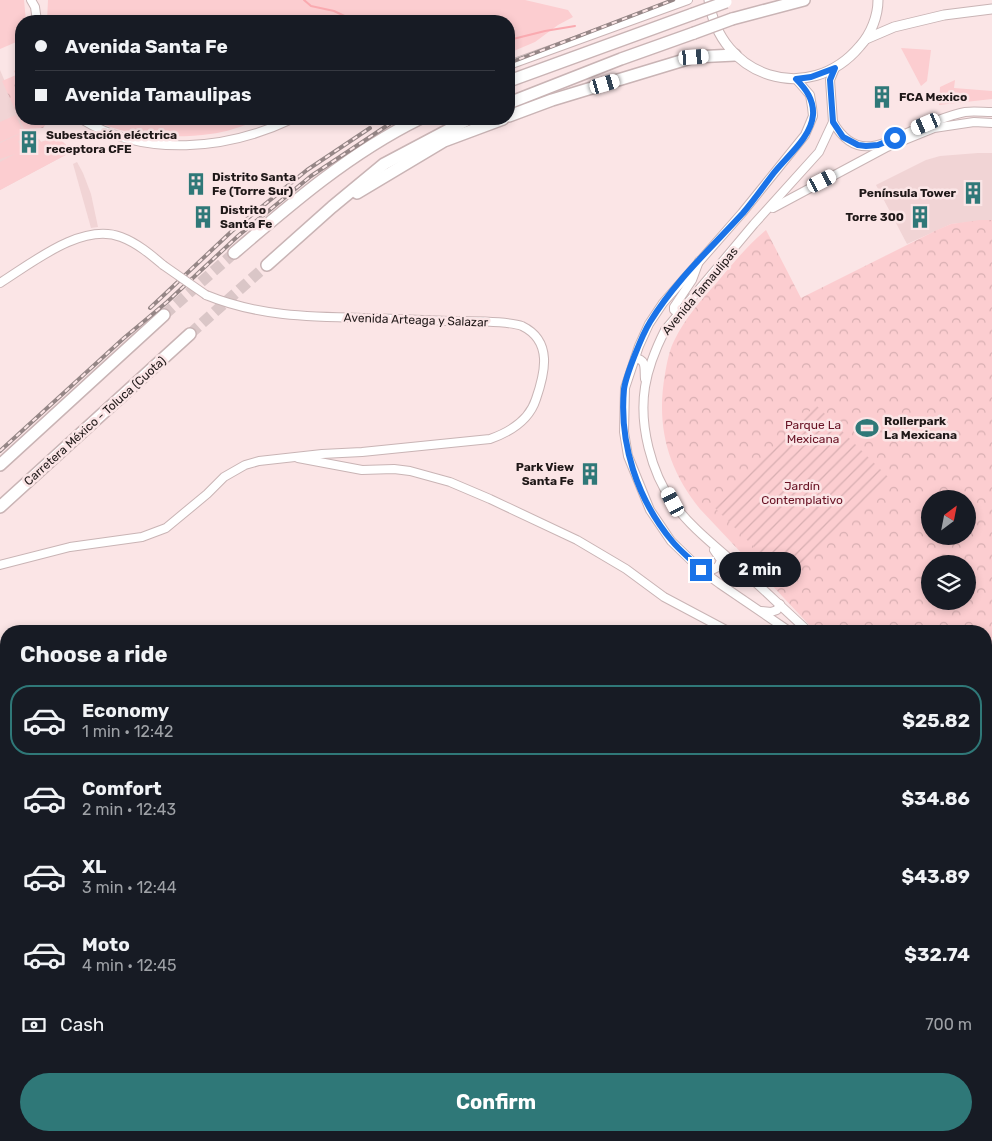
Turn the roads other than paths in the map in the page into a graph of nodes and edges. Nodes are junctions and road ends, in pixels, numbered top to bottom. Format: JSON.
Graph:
{"nodes":[{"id":1,"x":688,"y":0,"type":"edge"},
{"id":2,"x":709,"y":0,"type":"edge"},
{"id":3,"x":804,"y":0,"type":"edge"},
{"id":4,"x":878,"y":0,"type":"edge"},
{"id":5,"x":729,"y":1,"type":"edge"},
{"id":6,"x":35,"y":2,"type":"edge"},
{"id":7,"x":992,"y":9,"type":"edge"},
{"id":8,"x":36,"y":15,"type":"edge"},
{"id":9,"x":866,"y":39,"type":"junction"},
{"id":10,"x":735,"y":55,"type":"junction"},
{"id":11,"x":515,"y":64,"type":"edge"},
{"id":12,"x":835,"y":68,"type":"junction"},
{"id":13,"x":515,"y":78,"type":"edge"},
{"id":14,"x":796,"y":79,"type":"junction"},
{"id":15,"x":515,"y":101,"type":"edge"},
{"id":16,"x":992,"y":112,"type":"edge"},
{"id":17,"x":515,"y":114,"type":"edge"},
{"id":18,"x":833,"y":122,"type":"junction"},
{"id":19,"x":992,"y":123,"type":"edge"},
{"id":20,"x":92,"y":125,"type":"edge"},
{"id":21,"x":277,"y":125,"type":"edge"},
{"id":22,"x":407,"y":125,"type":"edge"},
{"id":23,"x":458,"y":125,"type":"edge"},
{"id":24,"x":488,"y":125,"type":"edge"},
{"id":25,"x":332,"y":207,"type":"junction"},
{"id":26,"x":766,"y":211,"type":"junction"},
{"id":27,"x":234,"y":253,"type":"tunnel mouth"},
{"id":28,"x":700,"y":260,"type":"junction"},
{"id":29,"x":267,"y":265,"type":"tunnel mouth"},
{"id":30,"x":0,"y":283,"type":"edge"},
{"id":31,"x":679,"y":314,"type":"junction"},
{"id":32,"x":164,"y":315,"type":"tunnel mouth"},
{"id":33,"x":190,"y":334,"type":"tunnel mouth"},
{"id":34,"x":635,"y":358,"type":"junction"},
{"id":35,"x":645,"y":386,"type":"junction"},
{"id":36,"x":362,"y":452,"type":"junction"},
{"id":37,"x":294,"y":457,"type":"junction"},
{"id":38,"x":0,"y":466,"type":"edge"},
{"id":39,"x":362,"y":470,"type":"junction"},
{"id":40,"x":0,"y":507,"type":"edge"},
{"id":41,"x":693,"y":526,"type":"junction"},
{"id":42,"x":0,"y":565,"type":"edge"},
{"id":43,"x":701,"y":570,"type":"junction"},
{"id":44,"x":780,"y":604,"type":"junction"},
{"id":45,"x":759,"y":611,"type":"junction"},
{"id":46,"x":717,"y":625,"type":"edge"},
{"id":47,"x":781,"y":625,"type":"edge"},
{"id":48,"x":802,"y":625,"type":"edge"}],
"edges":[{"from":1,"to":11,"type":"street"},
{"from":2,"to":10,"type":"main road"},
{"from":3,"to":15,"type":"highway","bridge":true},
{"from":4,"to":9,"type":"main road"},
{"from":5,"to":13,"type":"highway","bridge":true},
{"from":6,"to":8,"type":"street"},
{"from":7,"to":9,"type":"main road"},
{"from":9,"to":12,"type":"main road"},
{"from":10,"to":14,"type":"main road"},
{"from":10,"to":17,"type":"highway"},
{"from":12,"to":14,"type":"main road"},
{"from":12,"to":18,"type":"street","name":"Avenida Tamaulipas"},
{"from":14,"to":28,"type":"street","name":"Avenida Tamaulipas"},
{"from":16,"to":18,"type":"street"},
{"from":18,"to":26,"type":"street","name":"Avenida Tamaulipas"},
{"from":19,"to":26,"type":"street"},
{"from":20,"to":21,"type":"street"},
{"from":22,"to":27,"type":"highway"},
{"from":23,"to":25,"type":"highway"},
{"from":24,"to":25,"type":"highway"},
{"from":25,"to":29,"type":"highway"},
{"from":26,"to":31,"type":"street","name":"Avenida Tamaulipas"},
{"from":28,"to":31,"type":"street"},
{"from":28,"to":34,"type":"street","name":"Avenida Tamaulipas"},
{"from":30,"to":36,"type":"street","name":"Avenida Arteaga y Salazar","bridge":true},
{"from":31,"to":35,"type":"street","name":"Avenida Tamaulipas"},
{"from":32,"to":38,"type":"highway"},
{"from":33,"to":40,"type":"highway","name":"Carretera México - Toluca (Cuota)"},
{"from":34,"to":35,"type":"street"},
{"from":34,"to":43,"type":"street","name":"Avenida Tamaulipas"},
{"from":35,"to":41,"type":"street","name":"Avenida Tamaulipas"},
{"from":36,"to":37,"type":"street","name":"Avenida Arteaga y Salazar"},
{"from":36,"to":39,"type":"street"},
{"from":37,"to":39,"type":"street"},
{"from":37,"to":42,"type":"street","name":"Avenida Arteaga y Salazar"},
{"from":39,"to":46,"type":"street"},
{"from":41,"to":43,"type":"street"},
{"from":41,"to":44,"type":"street","name":"Avenida Tamaulipas"},
{"from":43,"to":45,"type":"street","name":"Avenida Tamaulipas"},
{"from":44,"to":45,"type":"street"},
{"from":44,"to":48,"type":"street","name":"Avenida Tamaulipas"},
{"from":45,"to":47,"type":"street","name":"Avenida Tamaulipas"}]}
